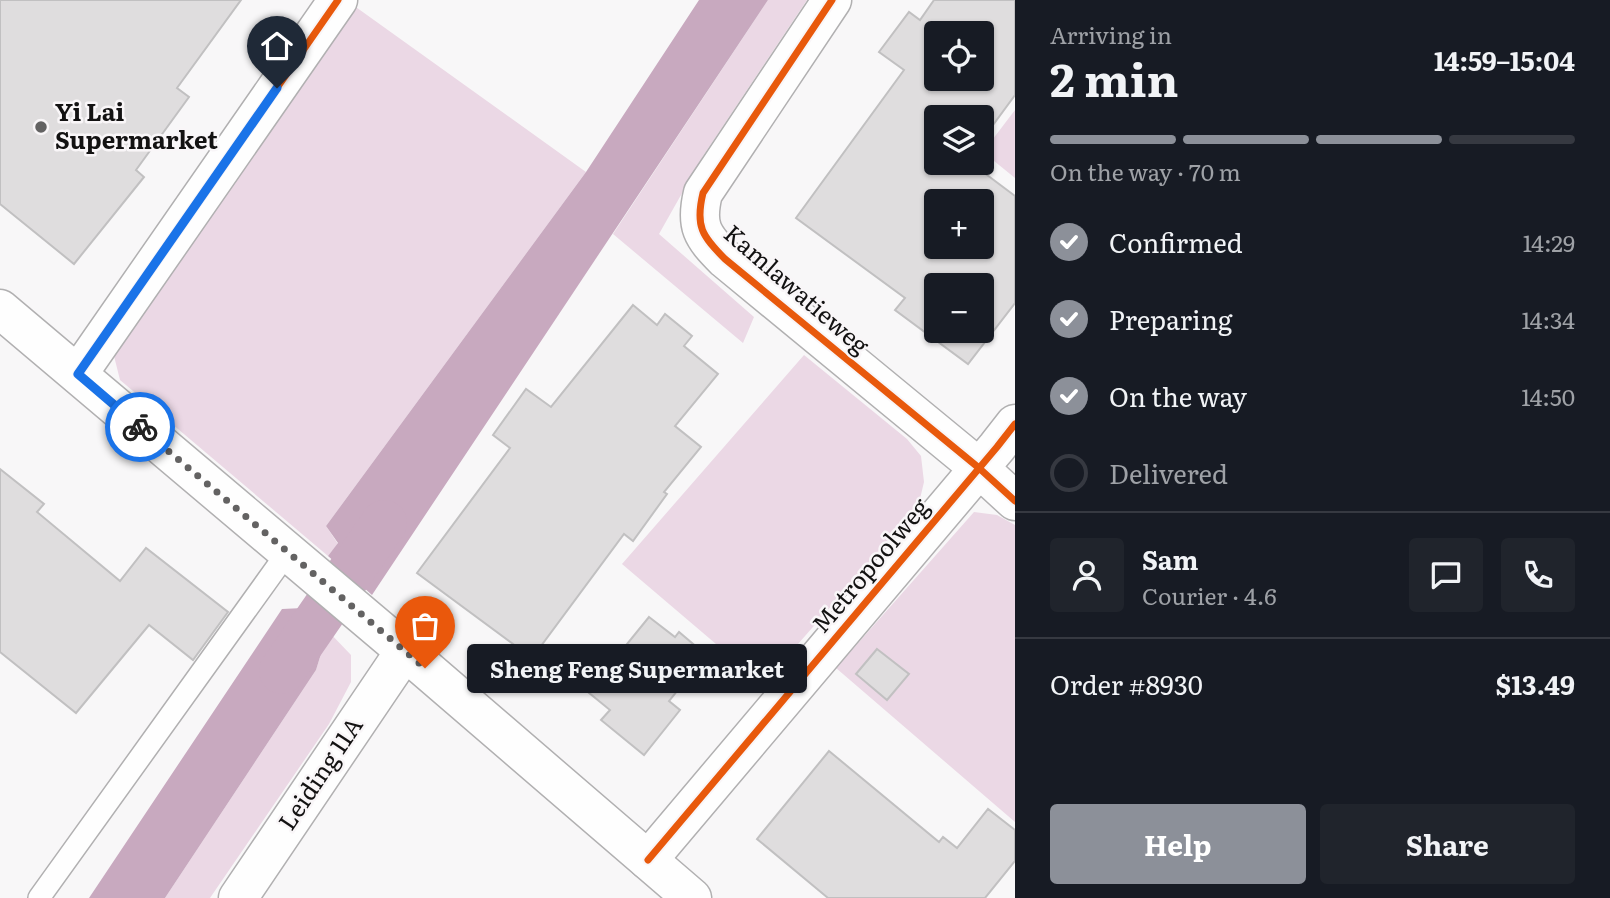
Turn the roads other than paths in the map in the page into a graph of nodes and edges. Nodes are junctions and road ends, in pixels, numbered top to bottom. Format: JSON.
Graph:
{"nodes":[{"id":1,"x":338,"y":0,"type":"edge"},
{"id":2,"x":832,"y":0,"type":"edge"},
{"id":3,"x":0,"y":309,"type":"edge"},
{"id":4,"x":78,"y":374,"type":"junction"},
{"id":5,"x":1015,"y":424,"type":"edge"},
{"id":6,"x":979,"y":468,"type":"junction"},
{"id":7,"x":1015,"y":501,"type":"edge"},
{"id":8,"x":298,"y":562,"type":"junction"},
{"id":9,"x":405,"y":651,"type":"junction"},
{"id":10,"x":648,"y":860,"type":"junction"},
{"id":11,"x":39,"y":898,"type":"edge"},
{"id":12,"x":238,"y":898,"type":"edge"},
{"id":13,"x":692,"y":898,"type":"edge"}],
"edges":[{"from":1,"to":4,"type":"street"},
{"from":2,"to":6,"type":"street","name":"Kamlawatieweg"},
{"from":3,"to":4,"type":"street"},
{"from":4,"to":8,"type":"street"},
{"from":5,"to":6,"type":"street","name":"Metropoolweg"},
{"from":6,"to":7,"type":"street","name":"Kamlawatieweg"},
{"from":6,"to":10,"type":"street","name":"Metropoolweg"},
{"from":8,"to":9,"type":"street"},
{"from":8,"to":11,"type":"lane"},
{"from":9,"to":10,"type":"street"},
{"from":9,"to":12,"type":"street","name":"Leiding 11A"},
{"from":10,"to":13,"type":"street"}]}
